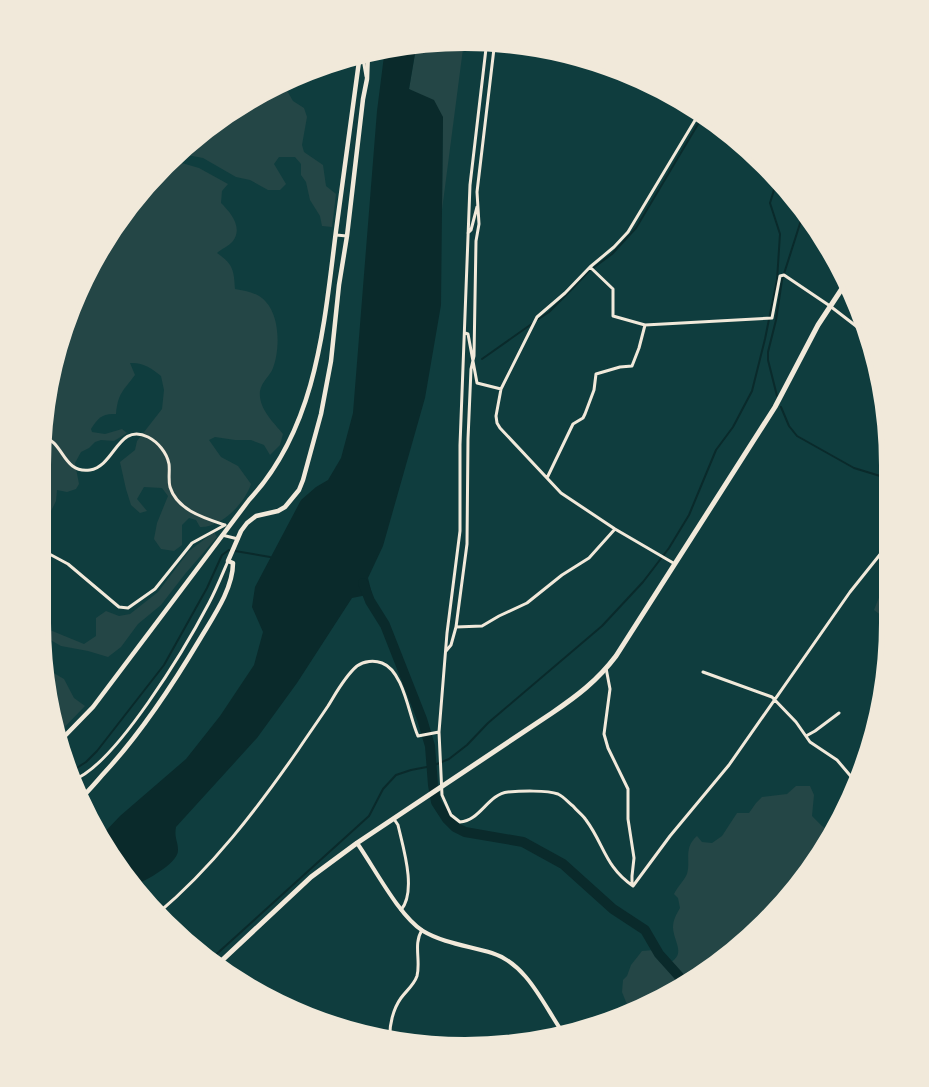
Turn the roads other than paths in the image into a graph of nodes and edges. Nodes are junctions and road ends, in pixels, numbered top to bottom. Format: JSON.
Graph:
{"nodes":[{"id":1,"x":486,"y":48,"type":"edge"},
{"id":2,"x":494,"y":48,"type":"edge"},
{"id":3,"x":367,"y":60,"type":"edge"},
{"id":4,"x":360,"y":61,"type":"edge"},
{"id":5,"x":362,"y":61,"type":"edge"},
{"id":6,"x":366,"y":79,"type":"junction"},
{"id":7,"x":696,"y":118,"type":"edge"},
{"id":8,"x":478,"y":207,"type":"junction"},
{"id":9,"x":468,"y":233,"type":"junction"},
{"id":10,"x":336,"y":235,"type":"junction"},
{"id":11,"x":347,"y":236,"type":"junction"},
{"id":12,"x":592,"y":268,"type":"junction"},
{"id":13,"x":842,"y":288,"type":"edge"},
{"id":14,"x":830,"y":306,"type":"junction"},
{"id":15,"x":645,"y":325,"type":"junction"},
{"id":16,"x":858,"y":328,"type":"edge"},
{"id":17,"x":465,"y":333,"type":"junction"},
{"id":18,"x":472,"y":364,"type":"junction"},
{"id":19,"x":501,"y":389,"type":"junction"},
{"id":20,"x":48,"y":439,"type":"edge"},
{"id":21,"x":547,"y":478,"type":"junction"},
{"id":22,"x":228,"y":525,"type":"junction"},
{"id":23,"x":615,"y":529,"type":"junction"},
{"id":24,"x":222,"y":536,"type":"junction"},
{"id":25,"x":237,"y":542,"type":"junction"},
{"id":26,"x":882,"y":552,"type":"edge"},
{"id":27,"x":48,"y":553,"type":"edge"},
{"id":28,"x":229,"y":559,"type":"junction"},
{"id":29,"x":675,"y":564,"type":"junction"},
{"id":30,"x":456,"y":627,"type":"junction"},
{"id":31,"x":445,"y":651,"type":"junction"},
{"id":32,"x":606,"y":668,"type":"junction"},
{"id":33,"x":703,"y":672,"type":"dead end"},
{"id":34,"x":775,"y":700,"type":"junction"},
{"id":35,"x":839,"y":713,"type":"dead end"},
{"id":36,"x":439,"y":732,"type":"junction"},
{"id":37,"x":806,"y":736,"type":"junction"},
{"id":38,"x":64,"y":737,"type":"edge"},
{"id":39,"x":77,"y":777,"type":"edge"},
{"id":40,"x":852,"y":777,"type":"edge"},
{"id":41,"x":440,"y":789,"type":"junction"},
{"id":42,"x":85,"y":794,"type":"edge"},
{"id":43,"x":394,"y":819,"type":"junction"},
{"id":44,"x":357,"y":843,"type":"junction"},
{"id":45,"x":632,"y":886,"type":"junction"},
{"id":46,"x":163,"y":909,"type":"edge"},
{"id":47,"x":401,"y":910,"type":"junction"},
{"id":48,"x":422,"y":930,"type":"junction"},
{"id":49,"x":222,"y":961,"type":"edge"},
{"id":50,"x":560,"y":1028,"type":"edge"},
{"id":51,"x":390,"y":1032,"type":"edge"}],
"edges":[{"from":1,"to":9,"type":"street"},
{"from":2,"to":8,"type":"street"},
{"from":3,"to":6,"type":"main road"},
{"from":4,"to":10,"type":"main road"},
{"from":5,"to":6,"type":"street"},
{"from":6,"to":11,"type":"main road"},
{"from":7,"to":12,"type":"street"},
{"from":8,"to":9,"type":"street"},
{"from":8,"to":18,"type":"street"},
{"from":9,"to":17,"type":"street"},
{"from":10,"to":11,"type":"street"},
{"from":10,"to":22,"type":"main road"},
{"from":11,"to":25,"type":"main road"},
{"from":12,"to":15,"type":"street"},
{"from":12,"to":19,"type":"street"},
{"from":13,"to":14,"type":"main road"},
{"from":14,"to":15,"type":"street"},
{"from":14,"to":16,"type":"street"},
{"from":14,"to":29,"type":"main road"},
{"from":15,"to":21,"type":"street"},
{"from":17,"to":18,"type":"street"},
{"from":17,"to":31,"type":"street"},
{"from":18,"to":19,"type":"street"},
{"from":18,"to":30,"type":"street"},
{"from":19,"to":21,"type":"street"},
{"from":20,"to":22,"type":"street"},
{"from":21,"to":23,"type":"street"},
{"from":22,"to":24,"type":"main road"},
{"from":22,"to":27,"type":"street"},
{"from":23,"to":29,"type":"street"},
{"from":23,"to":30,"type":"street"},
{"from":24,"to":25,"type":"street"},
{"from":24,"to":38,"type":"main road"},
{"from":25,"to":28,"type":"main road"},
{"from":26,"to":34,"type":"street"},
{"from":28,"to":39,"type":"street"},
{"from":28,"to":42,"type":"main road"},
{"from":29,"to":32,"type":"main road"},
{"from":30,"to":31,"type":"street"},
{"from":31,"to":36,"type":"street"},
{"from":32,"to":41,"type":"main road"},
{"from":32,"to":45,"type":"street"},
{"from":33,"to":34,"type":"street"},
{"from":34,"to":37,"type":"street"},
{"from":34,"to":45,"type":"street"},
{"from":35,"to":37,"type":"street"},
{"from":36,"to":41,"type":"street"},
{"from":36,"to":46,"type":"street"},
{"from":37,"to":40,"type":"street"},
{"from":41,"to":43,"type":"main road"},
{"from":41,"to":45,"type":"street"},
{"from":43,"to":44,"type":"main road"},
{"from":43,"to":47,"type":"street"},
{"from":44,"to":47,"type":"street"},
{"from":44,"to":49,"type":"main road"},
{"from":47,"to":48,"type":"street"},
{"from":48,"to":50,"type":"street"},
{"from":48,"to":51,"type":"street"}]}
